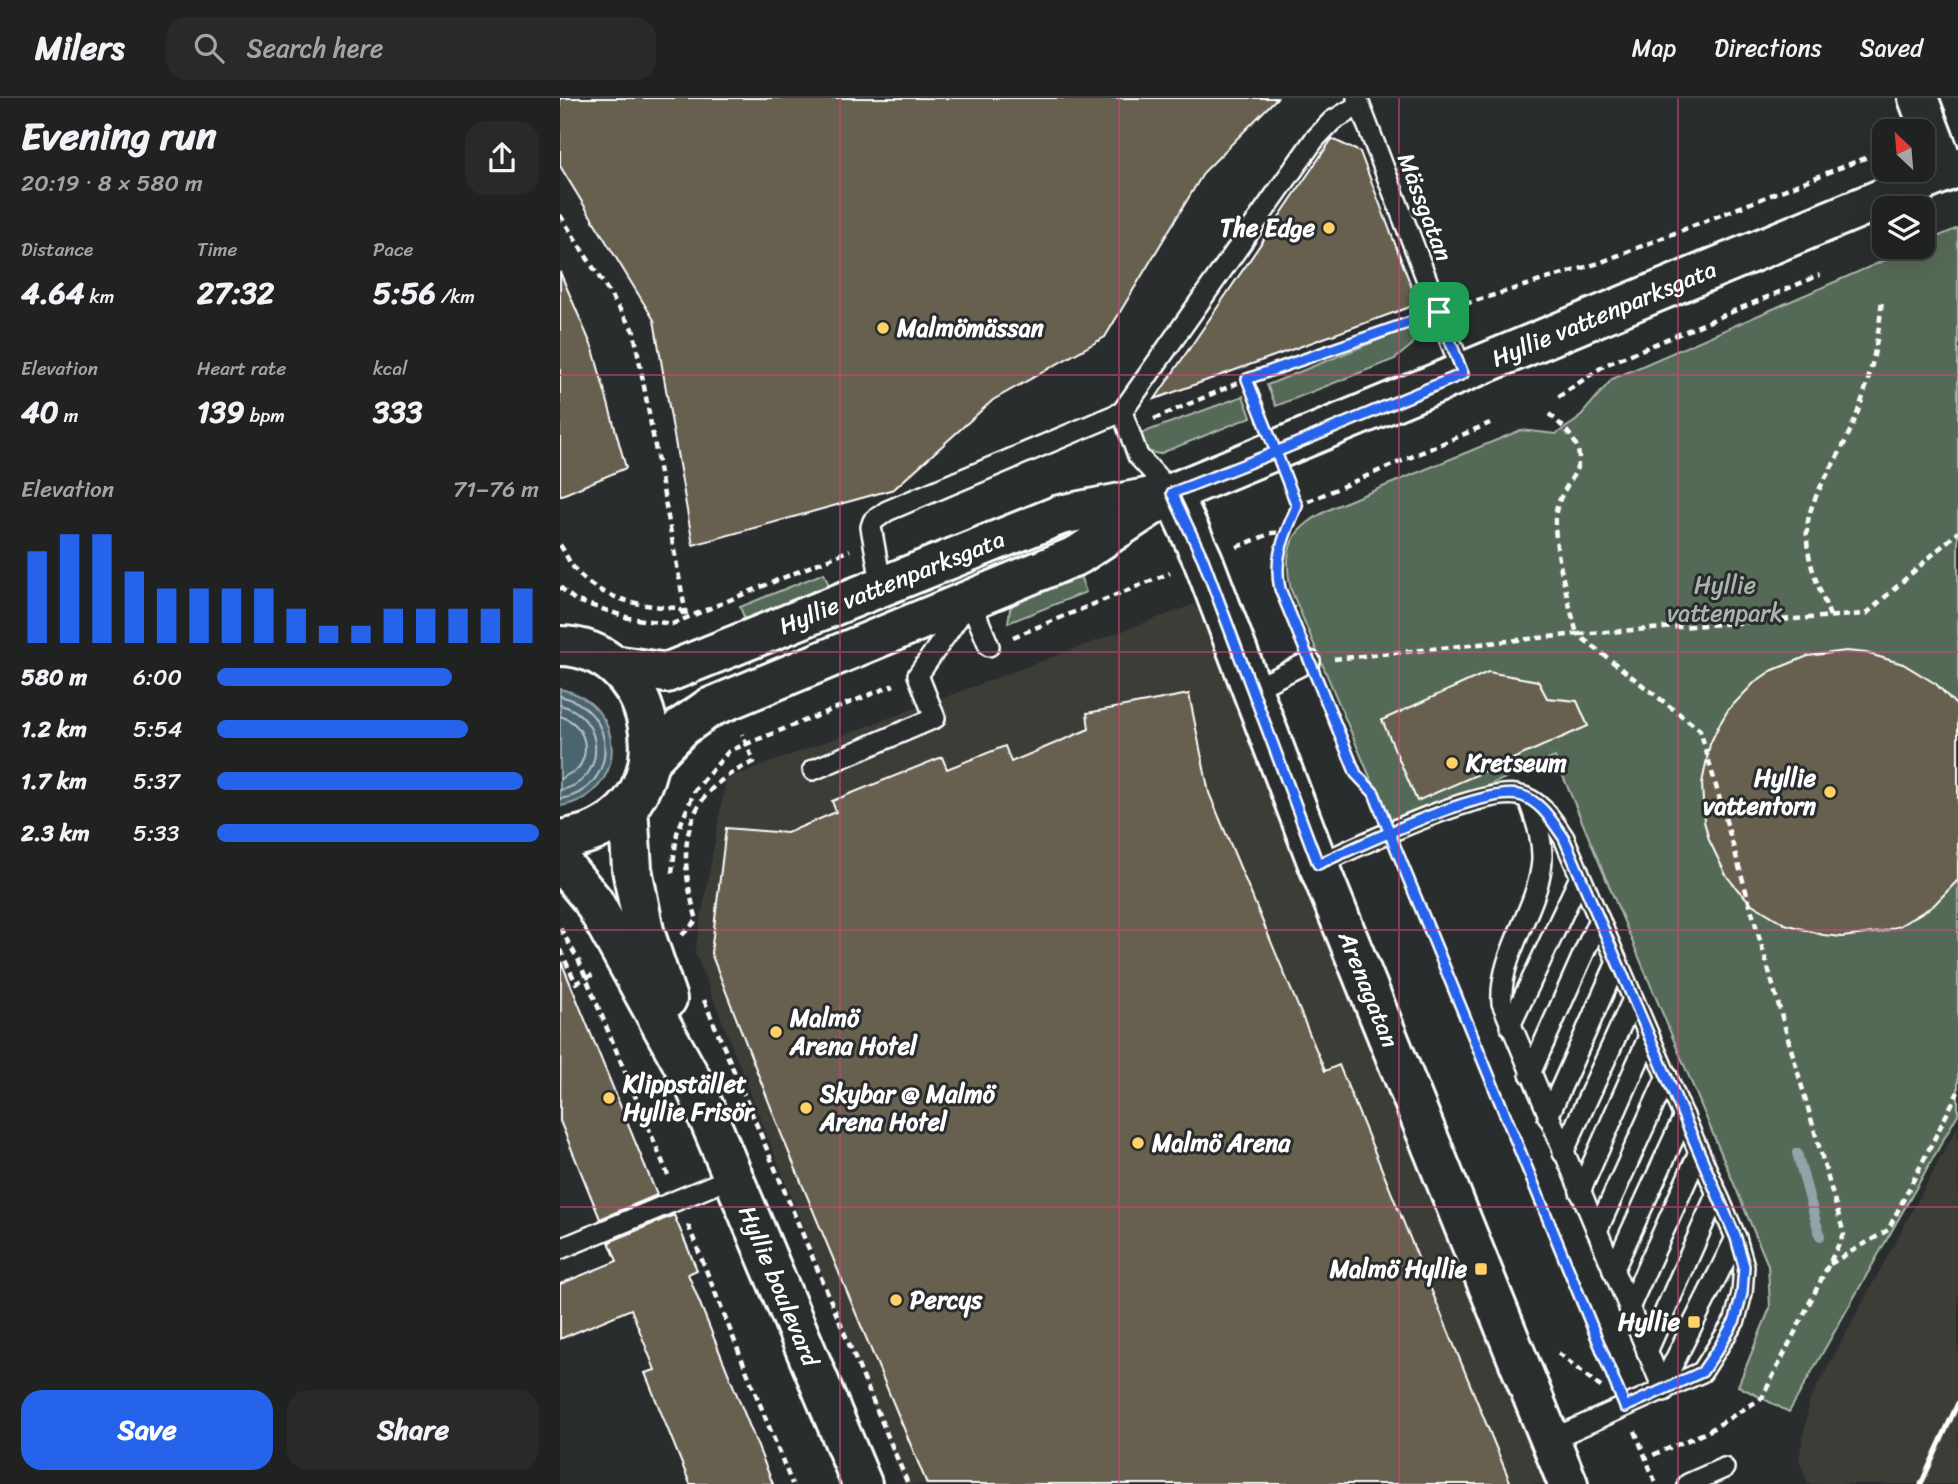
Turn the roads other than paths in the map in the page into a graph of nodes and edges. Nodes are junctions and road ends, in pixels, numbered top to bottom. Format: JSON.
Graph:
{"nodes":[{"id":1,"x":1918,"y":98,"type":"edge"},
{"id":2,"x":1358,"y":102,"type":"edge"},
{"id":3,"x":1952,"y":170,"type":"edge"},
{"id":4,"x":1463,"y":374,"type":"junction"},
{"id":5,"x":1122,"y":412,"type":"junction"},
{"id":6,"x":1172,"y":493,"type":"junction"},
{"id":7,"x":882,"y":588,"type":"junction"},
{"id":8,"x":970,"y":600,"type":"junction"},
{"id":9,"x":565,"y":643,"type":"edge"},
{"id":10,"x":989,"y":646,"type":"dead end"},
{"id":11,"x":1310,"y":661,"type":"road end"},
{"id":12,"x":614,"y":665,"type":"junction"},
{"id":13,"x":1254,"y":689,"type":"junction"},
{"id":14,"x":650,"y":760,"type":"junction"},
{"id":15,"x":813,"y":770,"type":"dead end"},
{"id":16,"x":1529,"y":801,"type":"junction"},
{"id":17,"x":628,"y":807,"type":"junction"},
{"id":18,"x":560,"y":840,"type":"edge"},
{"id":19,"x":560,"y":861,"type":"edge"},
{"id":20,"x":1318,"y":864,"type":"junction"},
{"id":21,"x":1580,"y":877,"type":"junction"},
{"id":22,"x":1599,"y":919,"type":"junction"},
{"id":23,"x":1617,"y":962,"type":"junction"},
{"id":24,"x":1633,"y":999,"type":"junction"},
{"id":25,"x":1510,"y":1026,"type":"junction"},
{"id":26,"x":1649,"y":1035,"type":"junction"},
{"id":27,"x":1530,"y":1074,"type":"junction"},
{"id":28,"x":1667,"y":1076,"type":"junction"},
{"id":29,"x":695,"y":1086,"type":"junction"},
{"id":30,"x":1548,"y":1116,"type":"junction"},
{"id":31,"x":1684,"y":1116,"type":"junction"},
{"id":32,"x":1699,"y":1152,"type":"junction"},
{"id":33,"x":1563,"y":1153,"type":"junction"},
{"id":34,"x":736,"y":1176,"type":"junction"},
{"id":35,"x":1580,"y":1192,"type":"junction"},
{"id":36,"x":1717,"y":1193,"type":"junction"},
{"id":37,"x":1597,"y":1231,"type":"junction"},
{"id":38,"x":1736,"y":1238,"type":"junction"},
{"id":39,"x":560,"y":1249,"type":"edge"},
{"id":40,"x":1613,"y":1271,"type":"junction"},
{"id":41,"x":1629,"y":1308,"type":"junction"},
{"id":42,"x":1647,"y":1352,"type":"junction"},
{"id":43,"x":1663,"y":1389,"type":"junction"},
{"id":44,"x":1550,"y":1440,"type":"junction"},
{"id":45,"x":1724,"y":1468,"type":"dead end"},
{"id":46,"x":862,"y":1484,"type":"edge"},
{"id":47,"x":1567,"y":1484,"type":"edge"},
{"id":48,"x":1688,"y":1484,"type":"edge"}],
"edges":[{"from":1,"to":3,"type":"street"},
{"from":2,"to":4,"type":"lane","name":"Mässgatan"},
{"from":2,"to":5,"type":"lane"},
{"from":3,"to":4,"type":"street","name":"Hyllie vattenparksgata"},
{"from":4,"to":6,"type":"street","name":"Hyllie vattenparksgata"},
{"from":5,"to":6,"type":"lane"},
{"from":5,"to":7,"type":"lane"},
{"from":6,"to":7,"type":"street","name":"Hyllie vattenparksgata"},
{"from":6,"to":8,"type":"street","name":"Hyllie vattenparksgata"},
{"from":6,"to":13,"type":"street","name":"Arenagatan"},
{"from":7,"to":12,"type":"street","name":"Hyllie vattenparksgata"},
{"from":8,"to":10,"type":"lane"},
{"from":8,"to":14,"type":"street","name":"Hyllie vattenparksgata"},
{"from":8,"to":15,"type":"lane"},
{"from":9,"to":12,"type":"street"},
{"from":11,"to":13,"type":"lane"},
{"from":12,"to":14,"type":"street"},
{"from":13,"to":20,"type":"street","name":"Arenagatan"},
{"from":14,"to":17,"type":"street"},
{"from":16,"to":20,"type":"lane"},
{"from":16,"to":21,"type":"lane"},
{"from":16,"to":25,"type":"lane"},
{"from":17,"to":18,"type":"street"},
{"from":17,"to":29,"type":"street","name":"Hyllie boulevard"},
{"from":19,"to":29,"type":"street","name":"Hyllie boulevard"},
{"from":20,"to":44,"type":"street","name":"Arenagatan"},
{"from":21,"to":22,"type":"lane"},
{"from":21,"to":25,"type":"lane"},
{"from":22,"to":23,"type":"lane"},
{"from":22,"to":27,"type":"lane"},
{"from":23,"to":24,"type":"lane"},
{"from":23,"to":30,"type":"lane"},
{"from":24,"to":26,"type":"lane"},
{"from":24,"to":33,"type":"lane"},
{"from":25,"to":27,"type":"lane"},
{"from":26,"to":28,"type":"lane"},
{"from":26,"to":35,"type":"lane"},
{"from":27,"to":30,"type":"lane"},
{"from":28,"to":31,"type":"lane"},
{"from":28,"to":37,"type":"lane"},
{"from":29,"to":34,"type":"street","name":"Hyllie boulevard"},
{"from":30,"to":33,"type":"lane"},
{"from":31,"to":32,"type":"lane"},
{"from":31,"to":40,"type":"lane"},
{"from":32,"to":36,"type":"lane"},
{"from":32,"to":41,"type":"lane"},
{"from":33,"to":35,"type":"lane"},
{"from":34,"to":39,"type":"lane"},
{"from":34,"to":46,"type":"street","name":"Hyllie boulevard"},
{"from":35,"to":37,"type":"lane"},
{"from":36,"to":38,"type":"lane"},
{"from":36,"to":42,"type":"lane"},
{"from":37,"to":40,"type":"lane"},
{"from":38,"to":43,"type":"lane"},
{"from":38,"to":43,"type":"lane"},
{"from":40,"to":41,"type":"lane"},
{"from":41,"to":42,"type":"lane"},
{"from":42,"to":43,"type":"lane"},
{"from":43,"to":44,"type":"lane"},
{"from":44,"to":47,"type":"street","name":"Arenagatan"},
{"from":45,"to":48,"type":"lane"}]}
